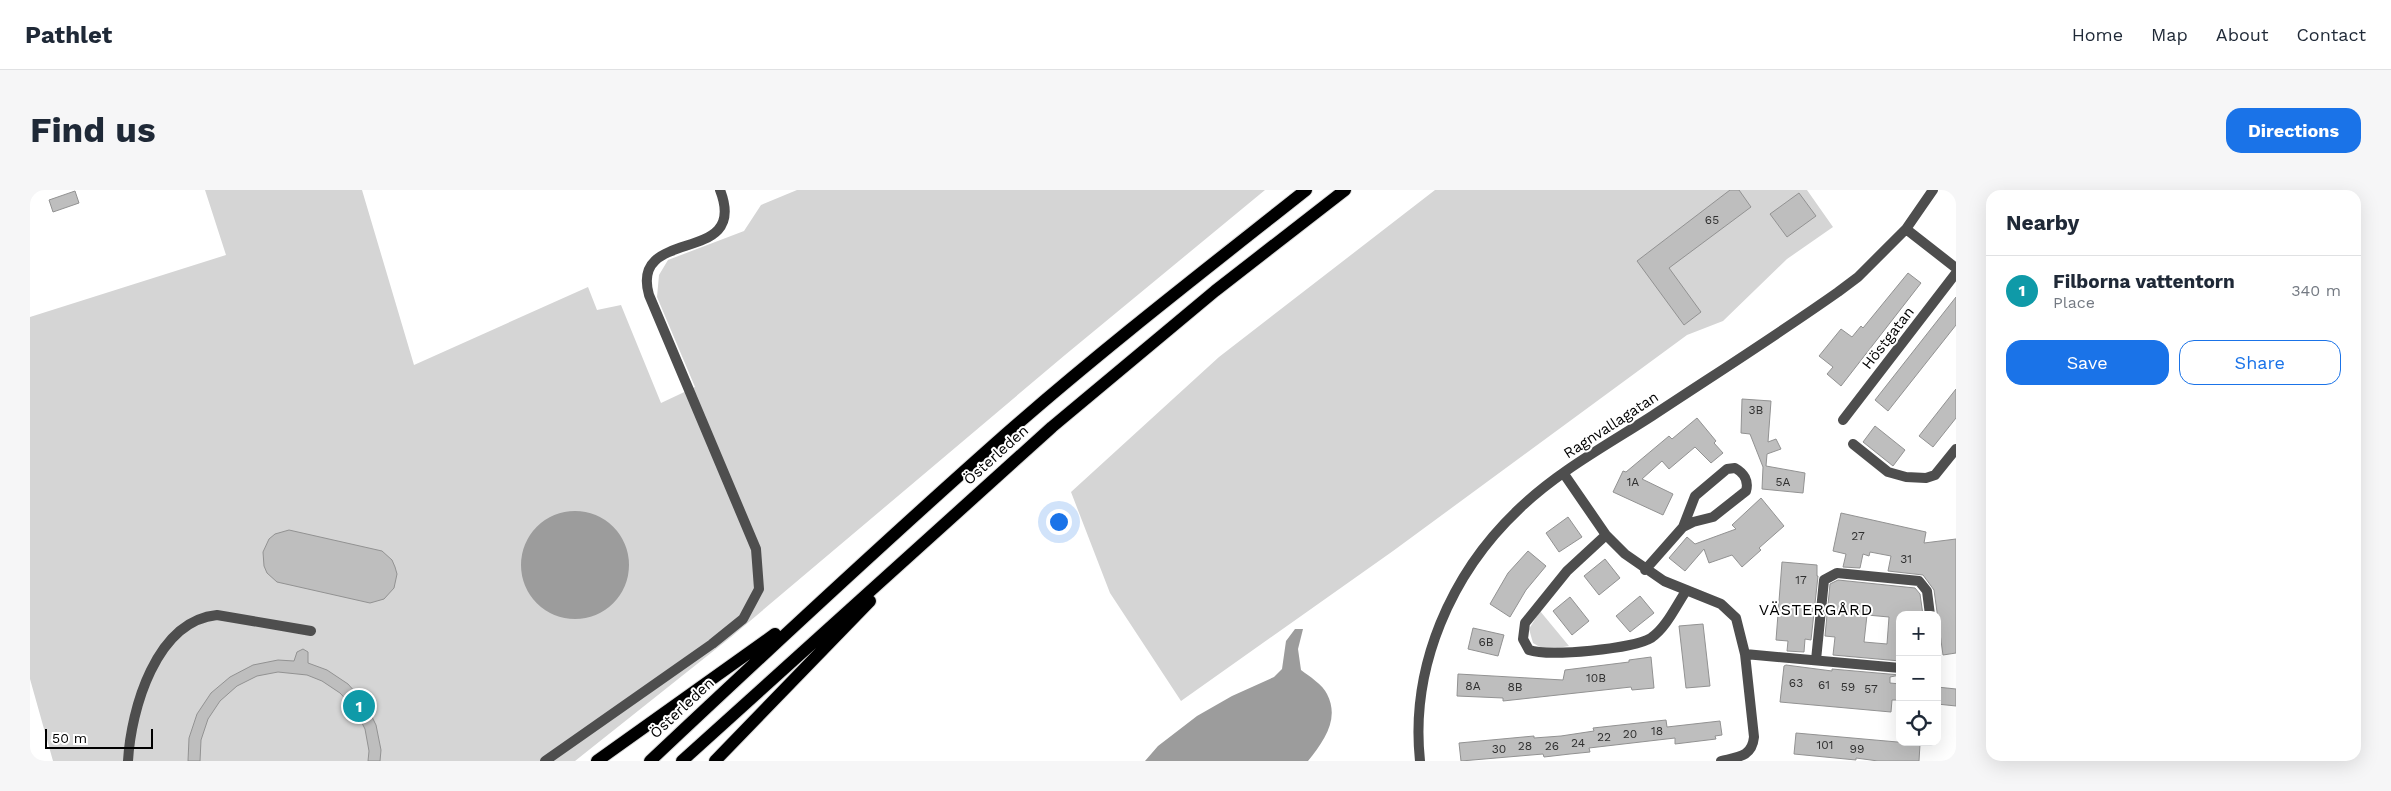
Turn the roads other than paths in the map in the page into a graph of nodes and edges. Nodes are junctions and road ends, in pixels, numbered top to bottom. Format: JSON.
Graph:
{"nodes":[{"id":1,"x":720,"y":190,"type":"edge"},
{"id":2,"x":1306,"y":190,"type":"edge"},
{"id":3,"x":1344,"y":190,"type":"edge"},
{"id":4,"x":1933,"y":190,"type":"edge"},
{"id":5,"x":1906,"y":229,"type":"junction"},
{"id":6,"x":1956,"y":268,"type":"edge"},
{"id":7,"x":1956,"y":273,"type":"edge"},
{"id":8,"x":1843,"y":420,"type":"dead end"},
{"id":9,"x":1853,"y":444,"type":"dead end"},
{"id":10,"x":1956,"y":449,"type":"edge"},
{"id":11,"x":1564,"y":474,"type":"junction"},
{"id":12,"x":1683,"y":527,"type":"junction"},
{"id":13,"x":1606,"y":535,"type":"junction"},
{"id":14,"x":926,"y":540,"type":"junction"},
{"id":15,"x":1646,"y":570,"type":"junction"},
{"id":16,"x":1686,"y":591,"type":"junction"},
{"id":17,"x":814,"y":607,"type":"junction"},
{"id":18,"x":1930,"y":611,"type":"edge"},
{"id":19,"x":311,"y":631,"type":"dead end"},
{"id":20,"x":1745,"y":654,"type":"junction"},
{"id":21,"x":1816,"y":660,"type":"junction"},
{"id":22,"x":1896,"y":668,"type":"edge"},
{"id":23,"x":1747,"y":758,"type":"edge"},
{"id":24,"x":128,"y":761,"type":"edge"},
{"id":25,"x":545,"y":761,"type":"edge"},
{"id":26,"x":597,"y":761,"type":"edge"},
{"id":27,"x":650,"y":761,"type":"edge"},
{"id":28,"x":682,"y":761,"type":"edge"},
{"id":29,"x":715,"y":761,"type":"edge"},
{"id":30,"x":1420,"y":761,"type":"edge"},
{"id":31,"x":1721,"y":761,"type":"edge"}],
"edges":[{"from":1,"to":25,"type":"street","name":"Österleden"},
{"from":2,"to":17,"type":"main road","name":"Österleden"},
{"from":3,"to":14,"type":"main road","name":"Österleden"},
{"from":4,"to":5,"type":"street","name":"Ragnvallagatan"},
{"from":5,"to":6,"type":"street"},
{"from":5,"to":11,"type":"street","name":"Ragnvallagatan"},
{"from":7,"to":8,"type":"street","name":"Höstgatan"},
{"from":9,"to":10,"type":"street"},
{"from":11,"to":13,"type":"street"},
{"from":11,"to":30,"type":"street","name":"Ragnvallagatan"},
{"from":12,"to":12,"type":"street"},
{"from":12,"to":15,"type":"street"},
{"from":13,"to":15,"type":"street"},
{"from":13,"to":16,"type":"street"},
{"from":14,"to":28,"type":"main road","name":"Österleden"},
{"from":14,"to":29,"type":"main road"},
{"from":15,"to":16,"type":"street"},
{"from":16,"to":20,"type":"street"},
{"from":17,"to":26,"type":"main road"},
{"from":17,"to":27,"type":"main road","name":"Österleden"},
{"from":18,"to":21,"type":"street"},
{"from":19,"to":24,"type":"street"},
{"from":20,"to":21,"type":"street"},
{"from":20,"to":23,"type":"street"},
{"from":21,"to":22,"type":"street"},
{"from":23,"to":31,"type":"street"}]}
